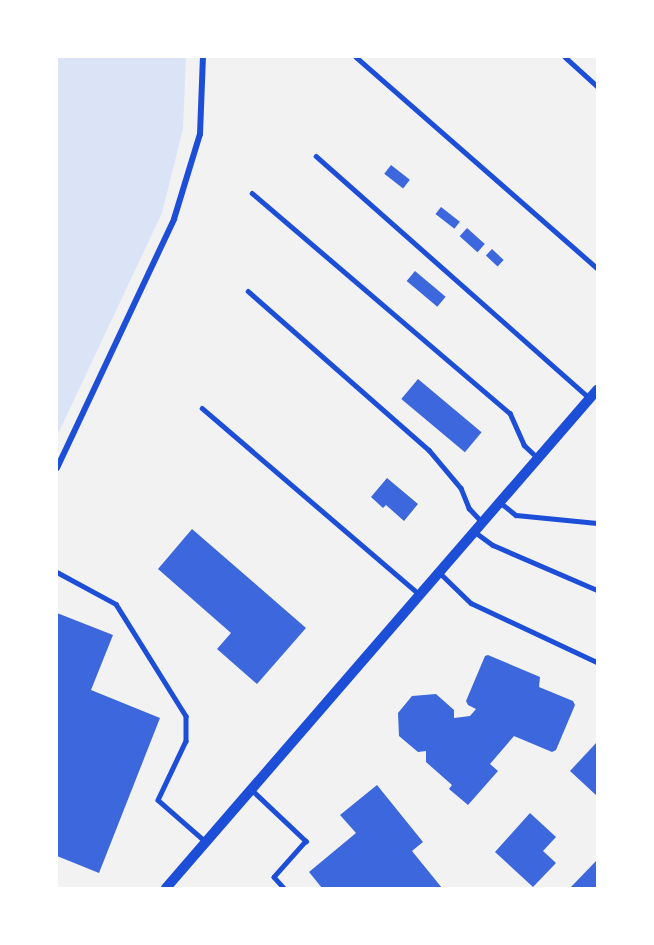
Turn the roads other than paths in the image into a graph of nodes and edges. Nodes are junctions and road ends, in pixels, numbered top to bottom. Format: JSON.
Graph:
{"nodes":[{"id":1,"x":203,"y":57,"type":"edge"},
{"id":2,"x":356,"y":57,"type":"edge"},
{"id":3,"x":566,"y":57,"type":"edge"},
{"id":4,"x":597,"y":86,"type":"edge"},
{"id":5,"x":316,"y":156,"type":"dead end"},
{"id":6,"x":252,"y":194,"type":"dead end"},
{"id":7,"x":597,"y":268,"type":"edge"},
{"id":8,"x":248,"y":291,"type":"dead end"},
{"id":9,"x":594,"y":394,"type":"edge"},
{"id":10,"x":202,"y":408,"type":"dead end"},
{"id":11,"x":538,"y":458,"type":"junction"},
{"id":12,"x":57,"y":468,"type":"edge"},
{"id":13,"x":501,"y":503,"type":"junction"},
{"id":14,"x":483,"y":523,"type":"junction"},
{"id":15,"x":597,"y":524,"type":"edge"},
{"id":16,"x":475,"y":532,"type":"junction"},
{"id":17,"x":57,"y":572,"type":"edge"},
{"id":18,"x":440,"y":573,"type":"junction"},
{"id":19,"x":597,"y":590,"type":"edge"},
{"id":20,"x":421,"y":595,"type":"junction"},
{"id":21,"x":597,"y":662,"type":"edge"},
{"id":22,"x":251,"y":789,"type":"junction"},
{"id":23,"x":206,"y":842,"type":"junction"},
{"id":24,"x":166,"y":888,"type":"edge"},
{"id":25,"x":284,"y":888,"type":"edge"}],
"edges":[{"from":1,"to":12,"type":"street"},
{"from":2,"to":7,"type":"lane"},
{"from":3,"to":4,"type":"lane"},
{"from":5,"to":9,"type":"lane"},
{"from":6,"to":11,"type":"lane"},
{"from":8,"to":14,"type":"lane"},
{"from":9,"to":11,"type":"street"},
{"from":10,"to":20,"type":"lane"},
{"from":11,"to":13,"type":"street"},
{"from":13,"to":14,"type":"street"},
{"from":13,"to":15,"type":"lane"},
{"from":14,"to":16,"type":"street"},
{"from":16,"to":18,"type":"street"},
{"from":16,"to":19,"type":"lane"},
{"from":17,"to":23,"type":"lane"},
{"from":18,"to":20,"type":"street"},
{"from":18,"to":21,"type":"lane"},
{"from":20,"to":22,"type":"street"},
{"from":22,"to":23,"type":"street"},
{"from":22,"to":25,"type":"lane"},
{"from":23,"to":24,"type":"street"}]}
